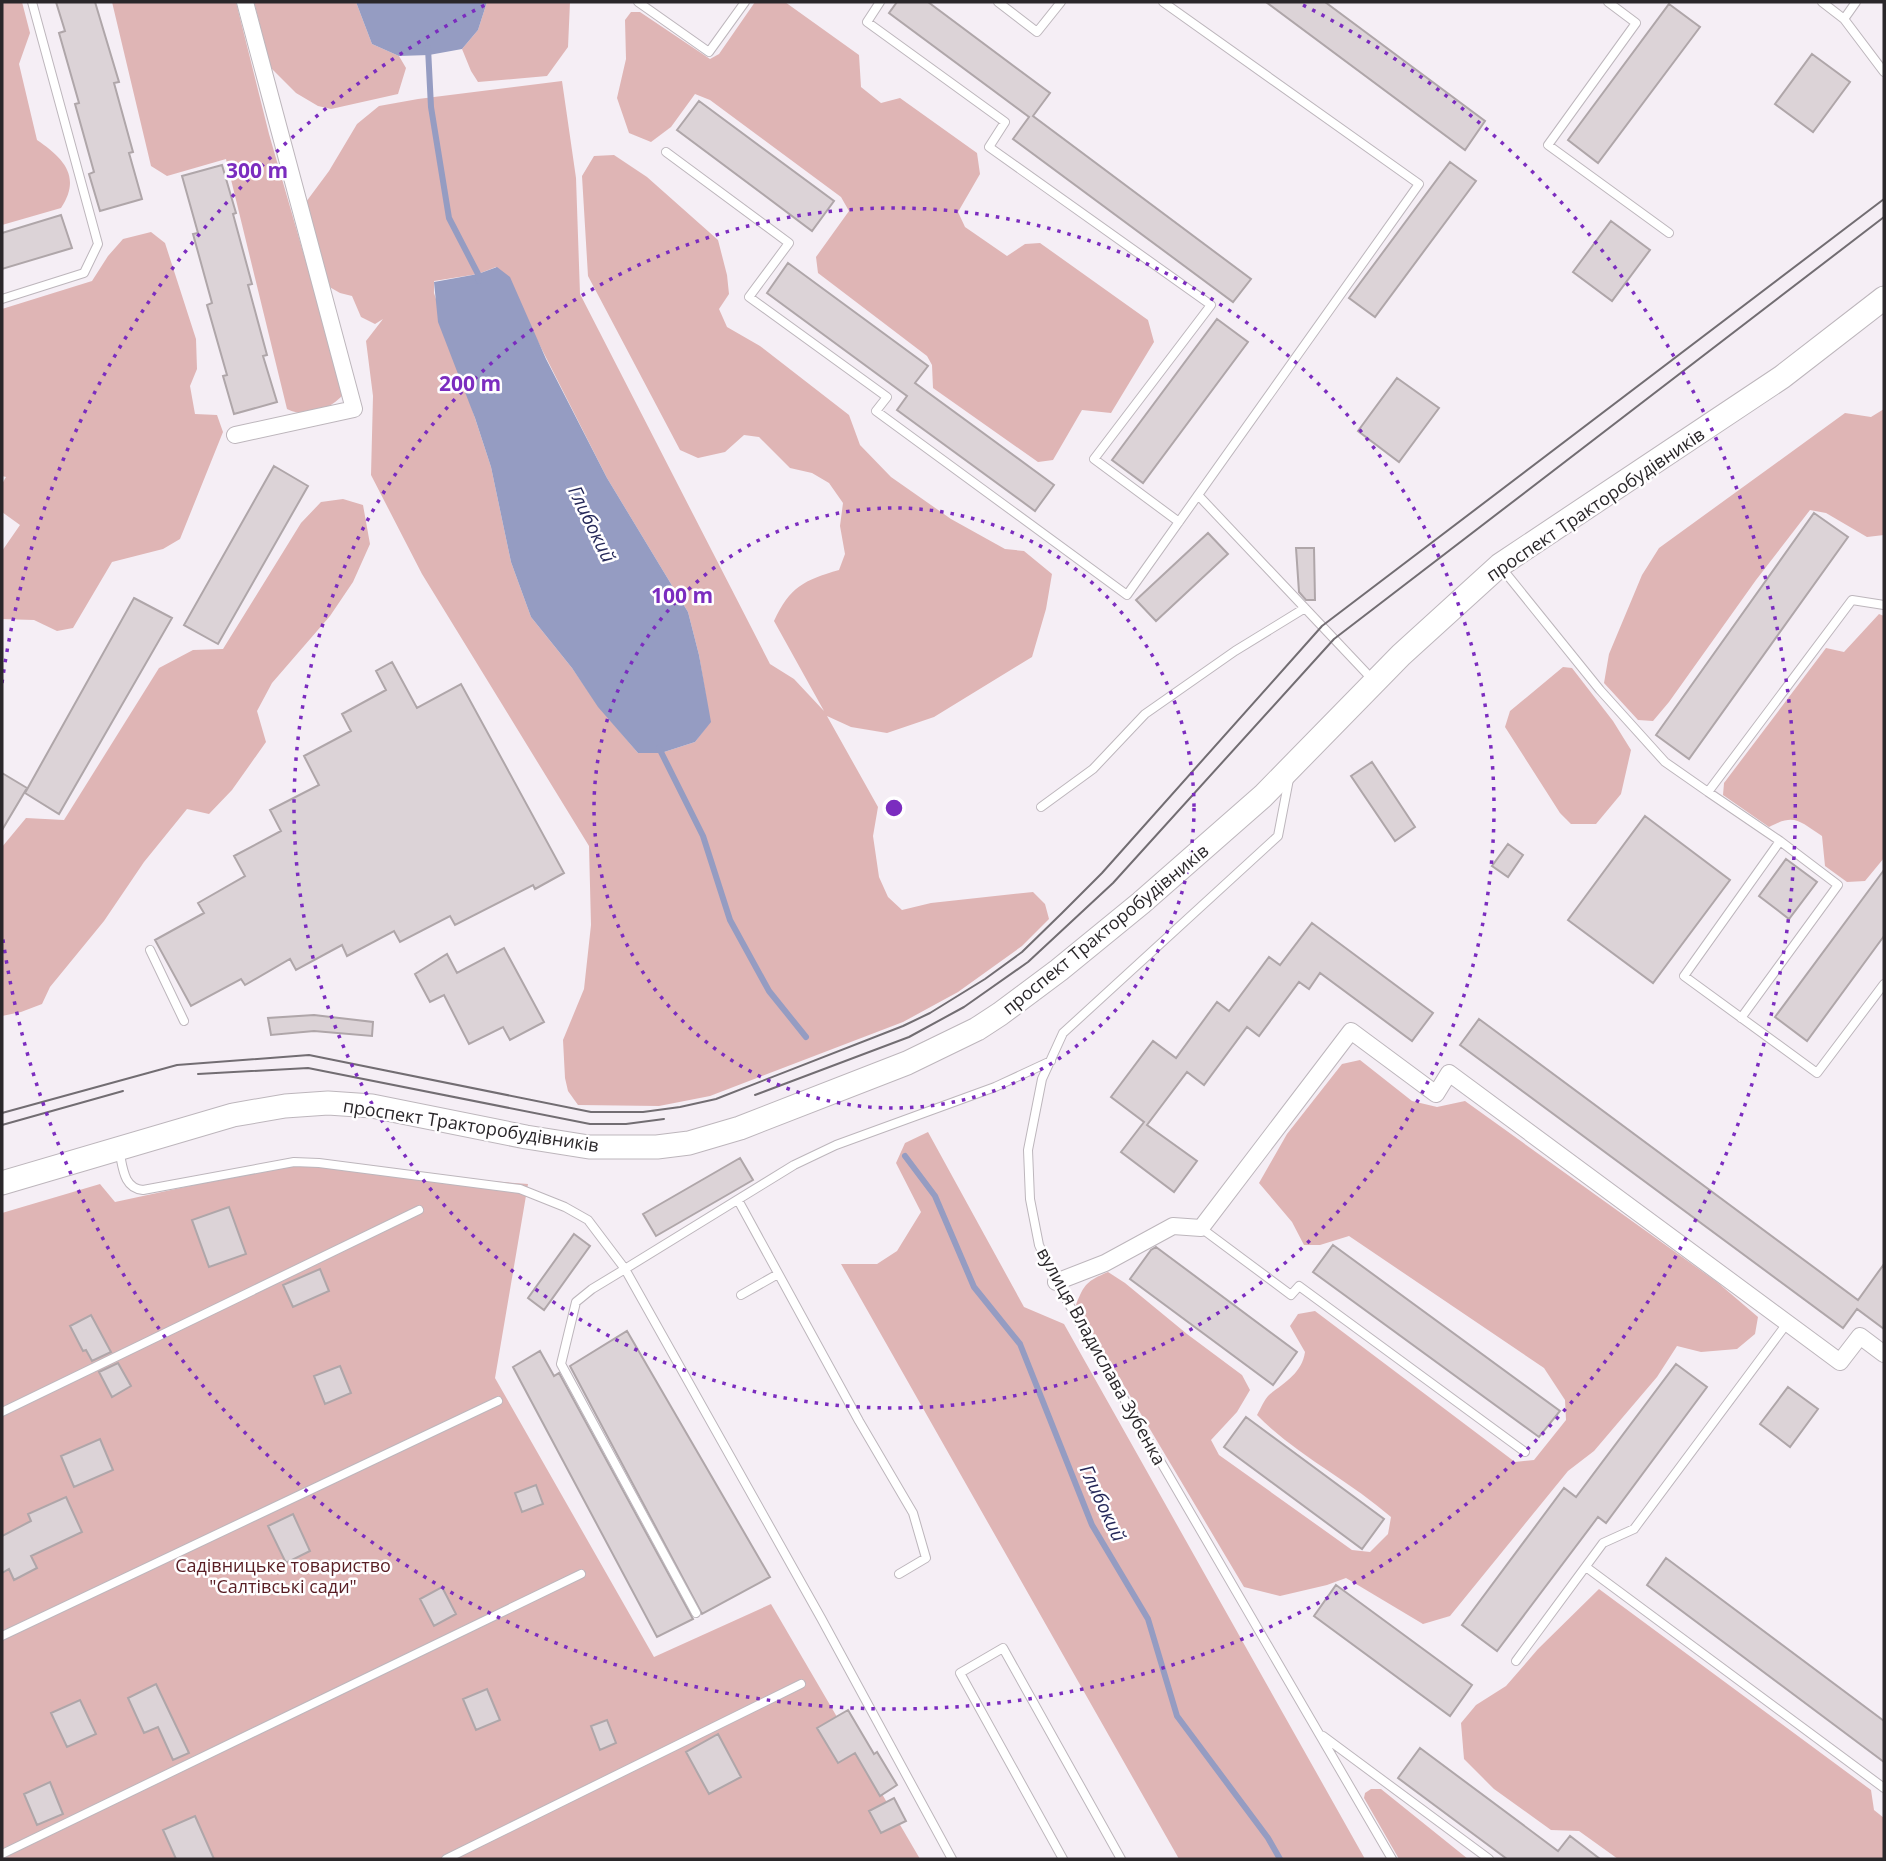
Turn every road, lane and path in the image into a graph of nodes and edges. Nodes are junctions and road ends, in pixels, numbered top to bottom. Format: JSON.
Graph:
{"nodes":[{"id":1,"x":32,"y":2,"type":"edge"},
{"id":2,"x":245,"y":2,"type":"edge"},
{"id":3,"x":638,"y":2,"type":"edge"},
{"id":4,"x":745,"y":2,"type":"edge"},
{"id":5,"x":880,"y":2,"type":"edge"},
{"id":6,"x":998,"y":2,"type":"edge"},
{"id":7,"x":1061,"y":2,"type":"edge"},
{"id":8,"x":1163,"y":2,"type":"edge"},
{"id":9,"x":1608,"y":2,"type":"edge"},
{"id":10,"x":1822,"y":2,"type":"edge"},
{"id":11,"x":1856,"y":2,"type":"edge"},
{"id":12,"x":1844,"y":19,"type":"junction"},
{"id":13,"x":1884,"y":72,"type":"edge"},
{"id":14,"x":666,"y":152,"type":"dead end"},
{"id":15,"x":1669,"y":233,"type":"dead end"},
{"id":16,"x":1884,"y":298,"type":"edge"},
{"id":17,"x":2,"y":299,"type":"edge"},
{"id":18,"x":235,"y":435,"type":"dead end"},
{"id":19,"x":1198,"y":495,"type":"junction"},
{"id":20,"x":1179,"y":522,"type":"junction"},
{"id":21,"x":1500,"y":565,"type":"junction"},
{"id":22,"x":1884,"y":605,"type":"edge"},
{"id":23,"x":1305,"y":608,"type":"junction"},
{"id":24,"x":1374,"y":681,"type":"junction"},
{"id":25,"x":1290,"y":769,"type":"junction"},
{"id":26,"x":1708,"y":792,"type":"junction"},
{"id":27,"x":1041,"y":807,"type":"dead end"},
{"id":28,"x":1780,"y":841,"type":"junction"},
{"id":29,"x":150,"y":950,"type":"dead end"},
{"id":30,"x":1884,"y":984,"type":"edge"},
{"id":31,"x":1741,"y":1018,"type":"junction"},
{"id":32,"x":184,"y":1021,"type":"dead end"},
{"id":33,"x":1051,"y":1061,"type":"junction"},
{"id":34,"x":119,"y":1150,"type":"junction"},
{"id":35,"x":2,"y":1182,"type":"edge"},
{"id":36,"x":738,"y":1200,"type":"junction"},
{"id":37,"x":419,"y":1210,"type":"dead end"},
{"id":38,"x":1201,"y":1228,"type":"junction"},
{"id":39,"x":625,"y":1269,"type":"junction"},
{"id":40,"x":778,"y":1274,"type":"junction"},
{"id":41,"x":1056,"y":1282,"type":"junction"},
{"id":42,"x":741,"y":1296,"type":"dead end"},
{"id":43,"x":1788,"y":1322,"type":"junction"},
{"id":44,"x":1884,"y":1354,"type":"edge"},
{"id":45,"x":498,"y":1401,"type":"dead end"},
{"id":46,"x":2,"y":1412,"type":"edge"},
{"id":47,"x":1525,"y":1452,"type":"dead end"},
{"id":48,"x":1586,"y":1567,"type":"junction"},
{"id":49,"x":581,"y":1574,"type":"dead end"},
{"id":50,"x":899,"y":1574,"type":"dead end"},
{"id":51,"x":696,"y":1613,"type":"dead end"},
{"id":52,"x":2,"y":1636,"type":"edge"},
{"id":53,"x":1517,"y":1661,"type":"dead end"},
{"id":54,"x":801,"y":1684,"type":"dead end"},
{"id":55,"x":1318,"y":1732,"type":"junction"},
{"id":56,"x":1884,"y":1788,"type":"edge"},
{"id":57,"x":2,"y":1854,"type":"edge"},
{"id":58,"x":446,"y":1859,"type":"edge"},
{"id":59,"x":952,"y":1859,"type":"edge"},
{"id":60,"x":1063,"y":1859,"type":"edge"},
{"id":61,"x":1121,"y":1859,"type":"edge"},
{"id":62,"x":1392,"y":1859,"type":"edge"},
{"id":63,"x":1489,"y":1859,"type":"edge"}],
"edges":[{"from":1,"to":17,"type":"lane"},
{"from":2,"to":18,"type":"street"},
{"from":3,"to":4,"type":"lane"},
{"from":5,"to":20,"type":"lane"},
{"from":6,"to":7,"type":"lane"},
{"from":8,"to":19,"type":"lane"},
{"from":9,"to":15,"type":"lane"},
{"from":10,"to":12,"type":"lane"},
{"from":11,"to":12,"type":"lane"},
{"from":12,"to":13,"type":"lane"},
{"from":14,"to":20,"type":"lane"},
{"from":16,"to":21,"type":"main road","name":"проспект Тракторобудівників"},
{"from":19,"to":20,"type":"lane"},
{"from":19,"to":23,"type":"lane"},
{"from":21,"to":24,"type":"main road","name":"проспект Тракторобудівників"},
{"from":21,"to":26,"type":"lane"},
{"from":22,"to":26,"type":"lane"},
{"from":23,"to":24,"type":"lane"},
{"from":23,"to":27,"type":"lane"},
{"from":24,"to":25,"type":"main road","name":"проспект Тракторобудівників"},
{"from":25,"to":33,"type":"lane","name":"вулиця Владислава Зубенка"},
{"from":25,"to":34,"type":"main road","name":"проспект Тракторобудівників"},
{"from":26,"to":28,"type":"lane"},
{"from":28,"to":31,"type":"lane"},
{"from":28,"to":31,"type":"lane"},
{"from":29,"to":32,"type":"lane"},
{"from":30,"to":31,"type":"lane"},
{"from":33,"to":36,"type":"lane"},
{"from":33,"to":41,"type":"lane","name":"вулиця Владислава Зубенка"},
{"from":34,"to":35,"type":"main road","name":"проспект Тракторобудівників"},
{"from":34,"to":39,"type":"lane"},
{"from":36,"to":39,"type":"lane"},
{"from":36,"to":40,"type":"lane"},
{"from":37,"to":46,"type":"lane"},
{"from":38,"to":41,"type":"street"},
{"from":38,"to":43,"type":"street"},
{"from":38,"to":47,"type":"lane"},
{"from":39,"to":51,"type":"lane"},
{"from":39,"to":59,"type":"lane"},
{"from":40,"to":42,"type":"lane"},
{"from":40,"to":50,"type":"lane"},
{"from":41,"to":55,"type":"lane","name":"вулиця Владислава Зубенка"},
{"from":43,"to":44,"type":"street"},
{"from":43,"to":48,"type":"lane"},
{"from":45,"to":52,"type":"lane"},
{"from":48,"to":53,"type":"lane"},
{"from":48,"to":56,"type":"lane"},
{"from":49,"to":57,"type":"lane"},
{"from":54,"to":58,"type":"lane"},
{"from":55,"to":62,"type":"lane","name":"вулиця Владислава Зубенка"},
{"from":55,"to":63,"type":"lane"},
{"from":60,"to":61,"type":"lane"}]}
